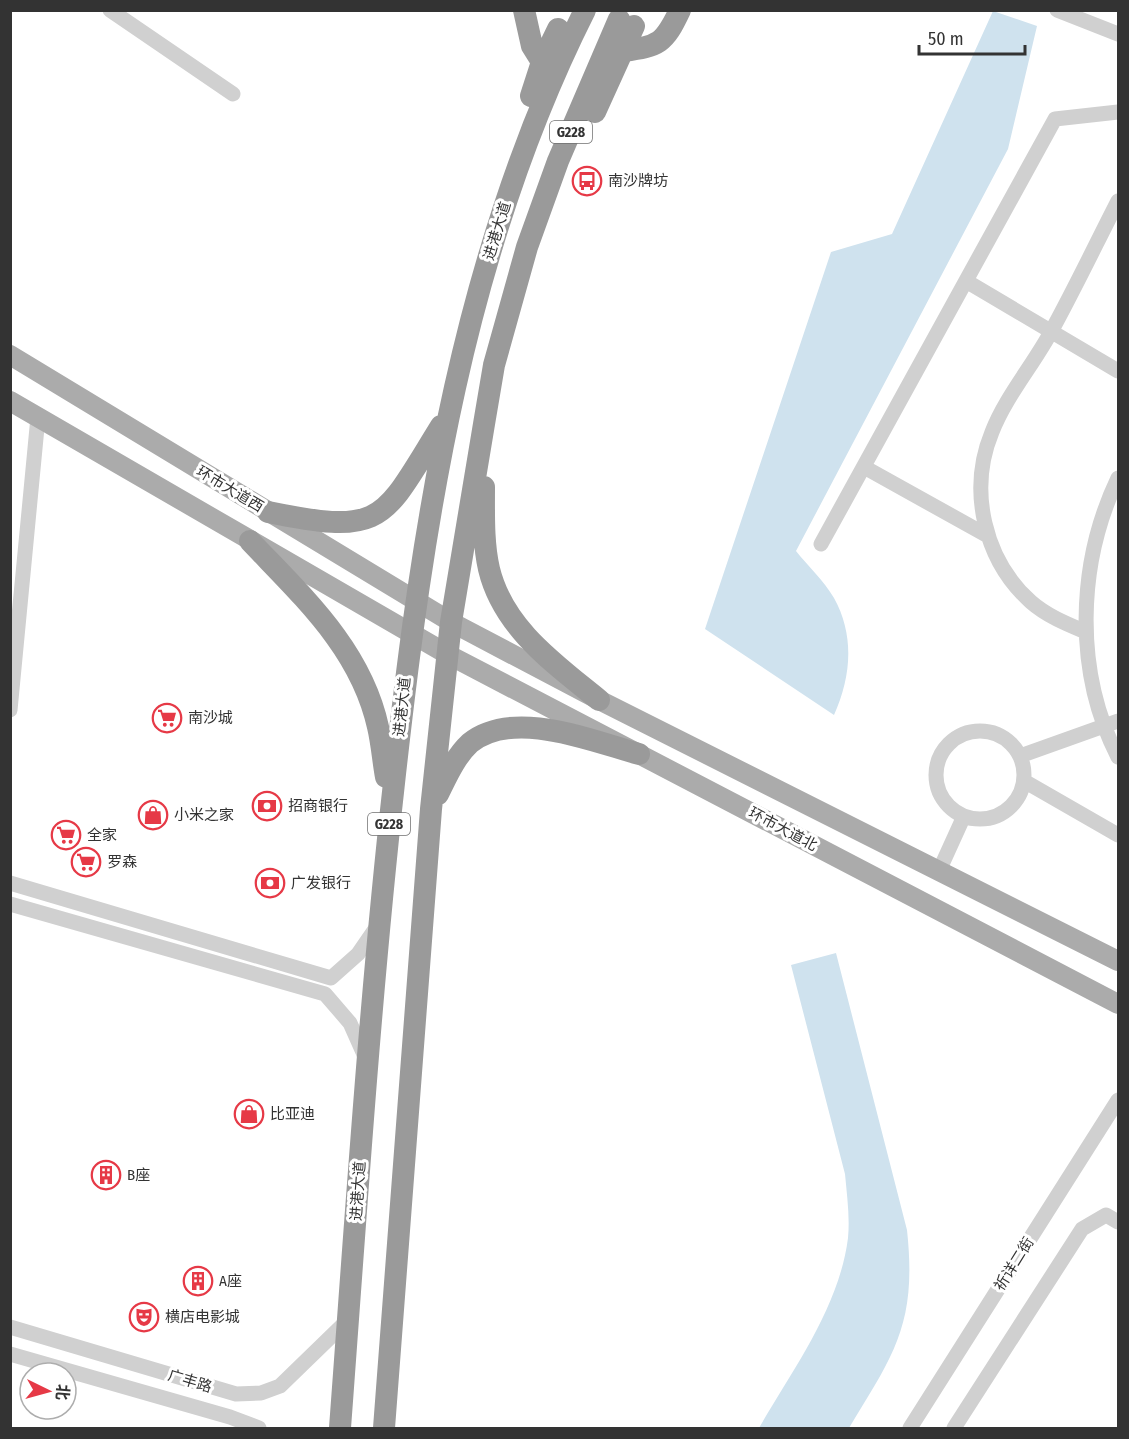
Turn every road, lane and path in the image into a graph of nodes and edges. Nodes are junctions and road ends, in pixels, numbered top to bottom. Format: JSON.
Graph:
{"nodes":[{"id":1,"x":110,"y":10,"type":"edge"},
{"id":2,"x":524,"y":10,"type":"edge"},
{"id":3,"x":568,"y":10,"type":"edge"},
{"id":4,"x":585,"y":10,"type":"edge"},
{"id":5,"x":680,"y":10,"type":"edge"},
{"id":6,"x":1057,"y":10,"type":"edge"},
{"id":7,"x":633,"y":18,"type":"edge"},
{"id":8,"x":1119,"y":34,"type":"edge"},
{"id":9,"x":622,"y":51,"type":"junction"},
{"id":10,"x":542,"y":62,"type":"junction"},
{"id":11,"x":233,"y":94,"type":"dead end"},
{"id":12,"x":1119,"y":112,"type":"edge"},
{"id":13,"x":1119,"y":201,"type":"edge"},
{"id":14,"x":496,"y":227,"type":"junction"},
{"id":15,"x":527,"y":247,"type":"junction"},
{"id":16,"x":966,"y":281,"type":"junction"},
{"id":17,"x":1052,"y":332,"type":"junction"},
{"id":18,"x":467,"y":338,"type":"junction"},
{"id":19,"x":10,"y":355,"type":"edge"},
{"id":20,"x":495,"y":365,"type":"junction"},
{"id":21,"x":1119,"y":371,"type":"edge"},
{"id":22,"x":10,"y":401,"type":"edge"},
{"id":23,"x":448,"y":415,"type":"junction"},
{"id":24,"x":38,"y":417,"type":"junction"},
{"id":25,"x":484,"y":424,"type":"junction"},
{"id":26,"x":864,"y":467,"type":"junction"},
{"id":27,"x":1119,"y":478,"type":"edge"},
{"id":28,"x":260,"y":507,"type":"junction"},
{"id":29,"x":243,"y":536,"type":"junction"},
{"id":30,"x":988,"y":536,"type":"junction"},
{"id":31,"x":821,"y":544,"type":"dead end"},
{"id":32,"x":414,"y":601,"type":"junction"},
{"id":33,"x":451,"y":622,"type":"junction"},
{"id":34,"x":1086,"y":632,"type":"junction"},
{"id":35,"x":410,"y":633,"type":"junction"},
{"id":36,"x":447,"y":654,"type":"junction"},
{"id":37,"x":599,"y":700,"type":"junction"},
{"id":38,"x":10,"y":710,"type":"edge"},
{"id":39,"x":1112,"y":724,"type":"edge"},
{"id":40,"x":639,"y":754,"type":"junction"},
{"id":41,"x":1020,"y":756,"type":"junction"},
{"id":42,"x":1119,"y":757,"type":"edge"},
{"id":43,"x":1024,"y":781,"type":"junction"},
{"id":44,"x":431,"y":808,"type":"junction"},
{"id":45,"x":391,"y":810,"type":"junction"},
{"id":46,"x":964,"y":816,"type":"junction"},
{"id":47,"x":1119,"y":835,"type":"edge"},
{"id":48,"x":939,"y":871,"type":"junction"},
{"id":49,"x":10,"y":884,"type":"edge"},
{"id":50,"x":10,"y":904,"type":"edge"},
{"id":51,"x":378,"y":925,"type":"junction"},
{"id":52,"x":1119,"y":961,"type":"edge"},
{"id":53,"x":1119,"y":1004,"type":"edge"},
{"id":54,"x":368,"y":1061,"type":"junction"},
{"id":55,"x":1119,"y":1100,"type":"edge"},
{"id":56,"x":1119,"y":1222,"type":"edge"},
{"id":57,"x":348,"y":1320,"type":"junction"},
{"id":58,"x":10,"y":1327,"type":"edge"},
{"id":59,"x":10,"y":1354,"type":"edge"},
{"id":60,"x":259,"y":1428,"type":"edge"},
{"id":61,"x":340,"y":1428,"type":"edge"},
{"id":62,"x":384,"y":1428,"type":"edge"},
{"id":63,"x":910,"y":1428,"type":"edge"},
{"id":64,"x":954,"y":1428,"type":"edge"}],
"edges":[{"from":1,"to":11,"type":"street"},
{"from":2,"to":10,"type":"highway"},
{"from":3,"to":10,"type":"highway"},
{"from":4,"to":14,"type":"highway","name":"进港大道","number":"G228"},
{"from":5,"to":9,"type":"highway"},
{"from":6,"to":8,"type":"street"},
{"from":7,"to":9,"type":"highway"},
{"from":7,"to":15,"type":"highway","number":"G228"},
{"from":9,"to":15,"type":"highway"},
{"from":10,"to":14,"type":"highway"},
{"from":12,"to":16,"type":"street"},
{"from":13,"to":17,"type":"street"},
{"from":14,"to":18,"type":"highway","name":"进港大道","number":"G228"},
{"from":15,"to":20,"type":"highway","number":"G228"},
{"from":16,"to":17,"type":"street"},
{"from":16,"to":26,"type":"street"},
{"from":17,"to":21,"type":"street"},
{"from":17,"to":30,"type":"street"},
{"from":18,"to":20,"type":"highway"},
{"from":18,"to":23,"type":"highway","name":"进港大道","number":"G228"},
{"from":19,"to":28,"type":"main road","name":"环市大道西"},
{"from":20,"to":25,"type":"highway","number":"G228"},
{"from":22,"to":24,"type":"main road"},
{"from":23,"to":28,"type":"highway"},
{"from":23,"to":32,"type":"highway","name":"进港大道","number":"G228"},
{"from":24,"to":29,"type":"main road"},
{"from":24,"to":38,"type":"street"},
{"from":25,"to":33,"type":"highway","number":"G228"},
{"from":25,"to":37,"type":"highway"},
{"from":26,"to":30,"type":"street"},
{"from":26,"to":31,"type":"street"},
{"from":27,"to":34,"type":"street"},
{"from":28,"to":29,"type":"main road"},
{"from":28,"to":32,"type":"main road","name":"环市大道西"},
{"from":29,"to":35,"type":"main road"},
{"from":29,"to":45,"type":"highway"},
{"from":30,"to":34,"type":"street"},
{"from":32,"to":33,"type":"main road","name":"环市大道西"},
{"from":32,"to":35,"type":"highway","name":"进港大道","number":"G228"},
{"from":33,"to":36,"type":"highway","number":"G228"},
{"from":33,"to":37,"type":"main road"},
{"from":34,"to":39,"type":"street"},
{"from":35,"to":36,"type":"main road"},
{"from":35,"to":45,"type":"highway","name":"进港大道","number":"G228"},
{"from":36,"to":40,"type":"main road","name":"环市大道北"},
{"from":36,"to":44,"type":"highway","number":"G228"},
{"from":37,"to":48,"type":"main road"},
{"from":39,"to":41,"type":"street"},
{"from":39,"to":42,"type":"street"},
{"from":40,"to":44,"type":"highway"},
{"from":40,"to":53,"type":"main road","name":"环市大道北"},
{"from":41,"to":43,"type":"street"},
{"from":41,"to":46,"type":"street"},
{"from":43,"to":46,"type":"street"},
{"from":43,"to":47,"type":"street"},
{"from":44,"to":62,"type":"highway","number":"G228"},
{"from":45,"to":51,"type":"highway","name":"进港大道","number":"G228"},
{"from":46,"to":48,"type":"street"},
{"from":48,"to":52,"type":"main road"},
{"from":49,"to":51,"type":"street"},
{"from":50,"to":54,"type":"street"},
{"from":51,"to":54,"type":"highway","name":"进港大道","number":"G228"},
{"from":54,"to":57,"type":"highway","name":"进港大道","number":"G228"},
{"from":55,"to":63,"type":"street","name":"祈详二街"},
{"from":56,"to":64,"type":"street"},
{"from":57,"to":58,"type":"street","name":"广丰路"},
{"from":57,"to":61,"type":"highway","name":"进港大道","number":"G228"},
{"from":59,"to":60,"type":"street","name":"广丰路"}]}
